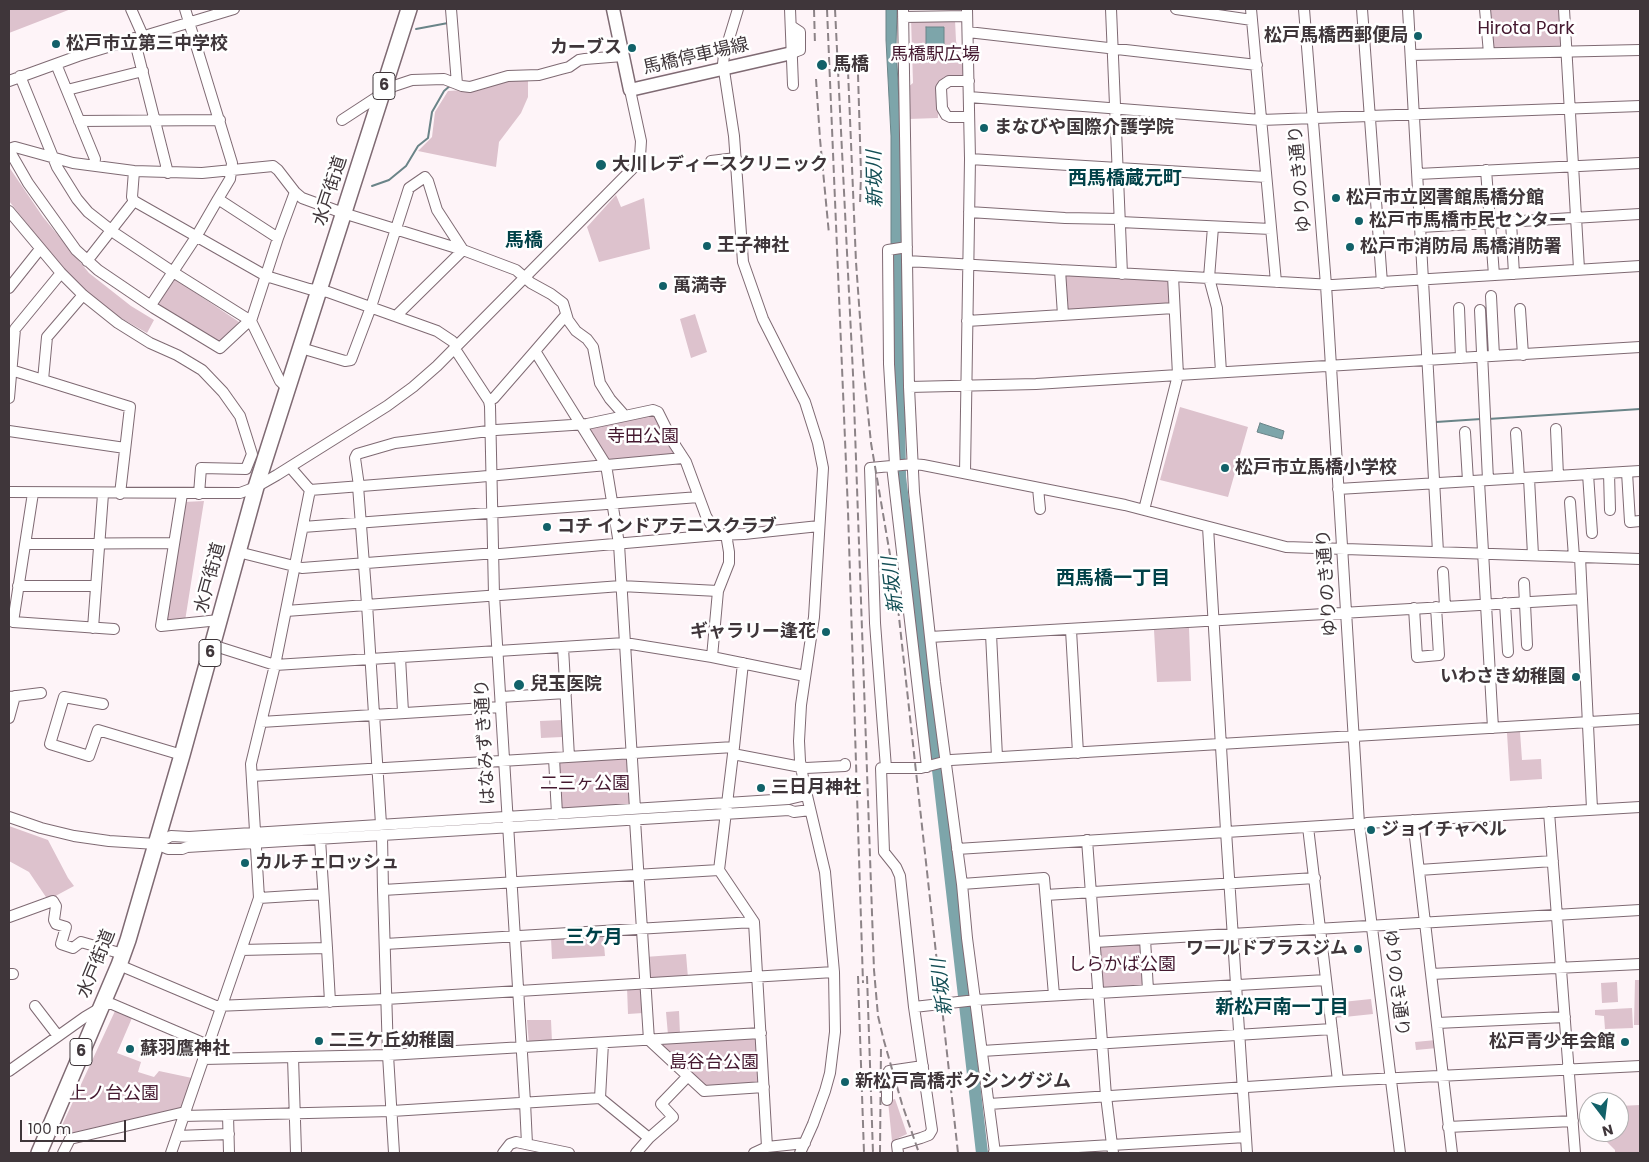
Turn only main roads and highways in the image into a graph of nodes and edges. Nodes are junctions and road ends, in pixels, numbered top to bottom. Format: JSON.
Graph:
{"nodes":[{"id":1,"x":410,"y":9,"type":"edge"},
{"id":2,"x":613,"y":9,"type":"edge"},
{"id":3,"x":792,"y":53,"type":"road end"},
{"id":4,"x":39,"y":1153,"type":"edge"}],
"edges":[{"from":1,"to":4,"type":"highway","name":"水戸街道","number":"6"},
{"from":2,"to":3,"type":"main road","name":"馬橋停車場線"}]}
